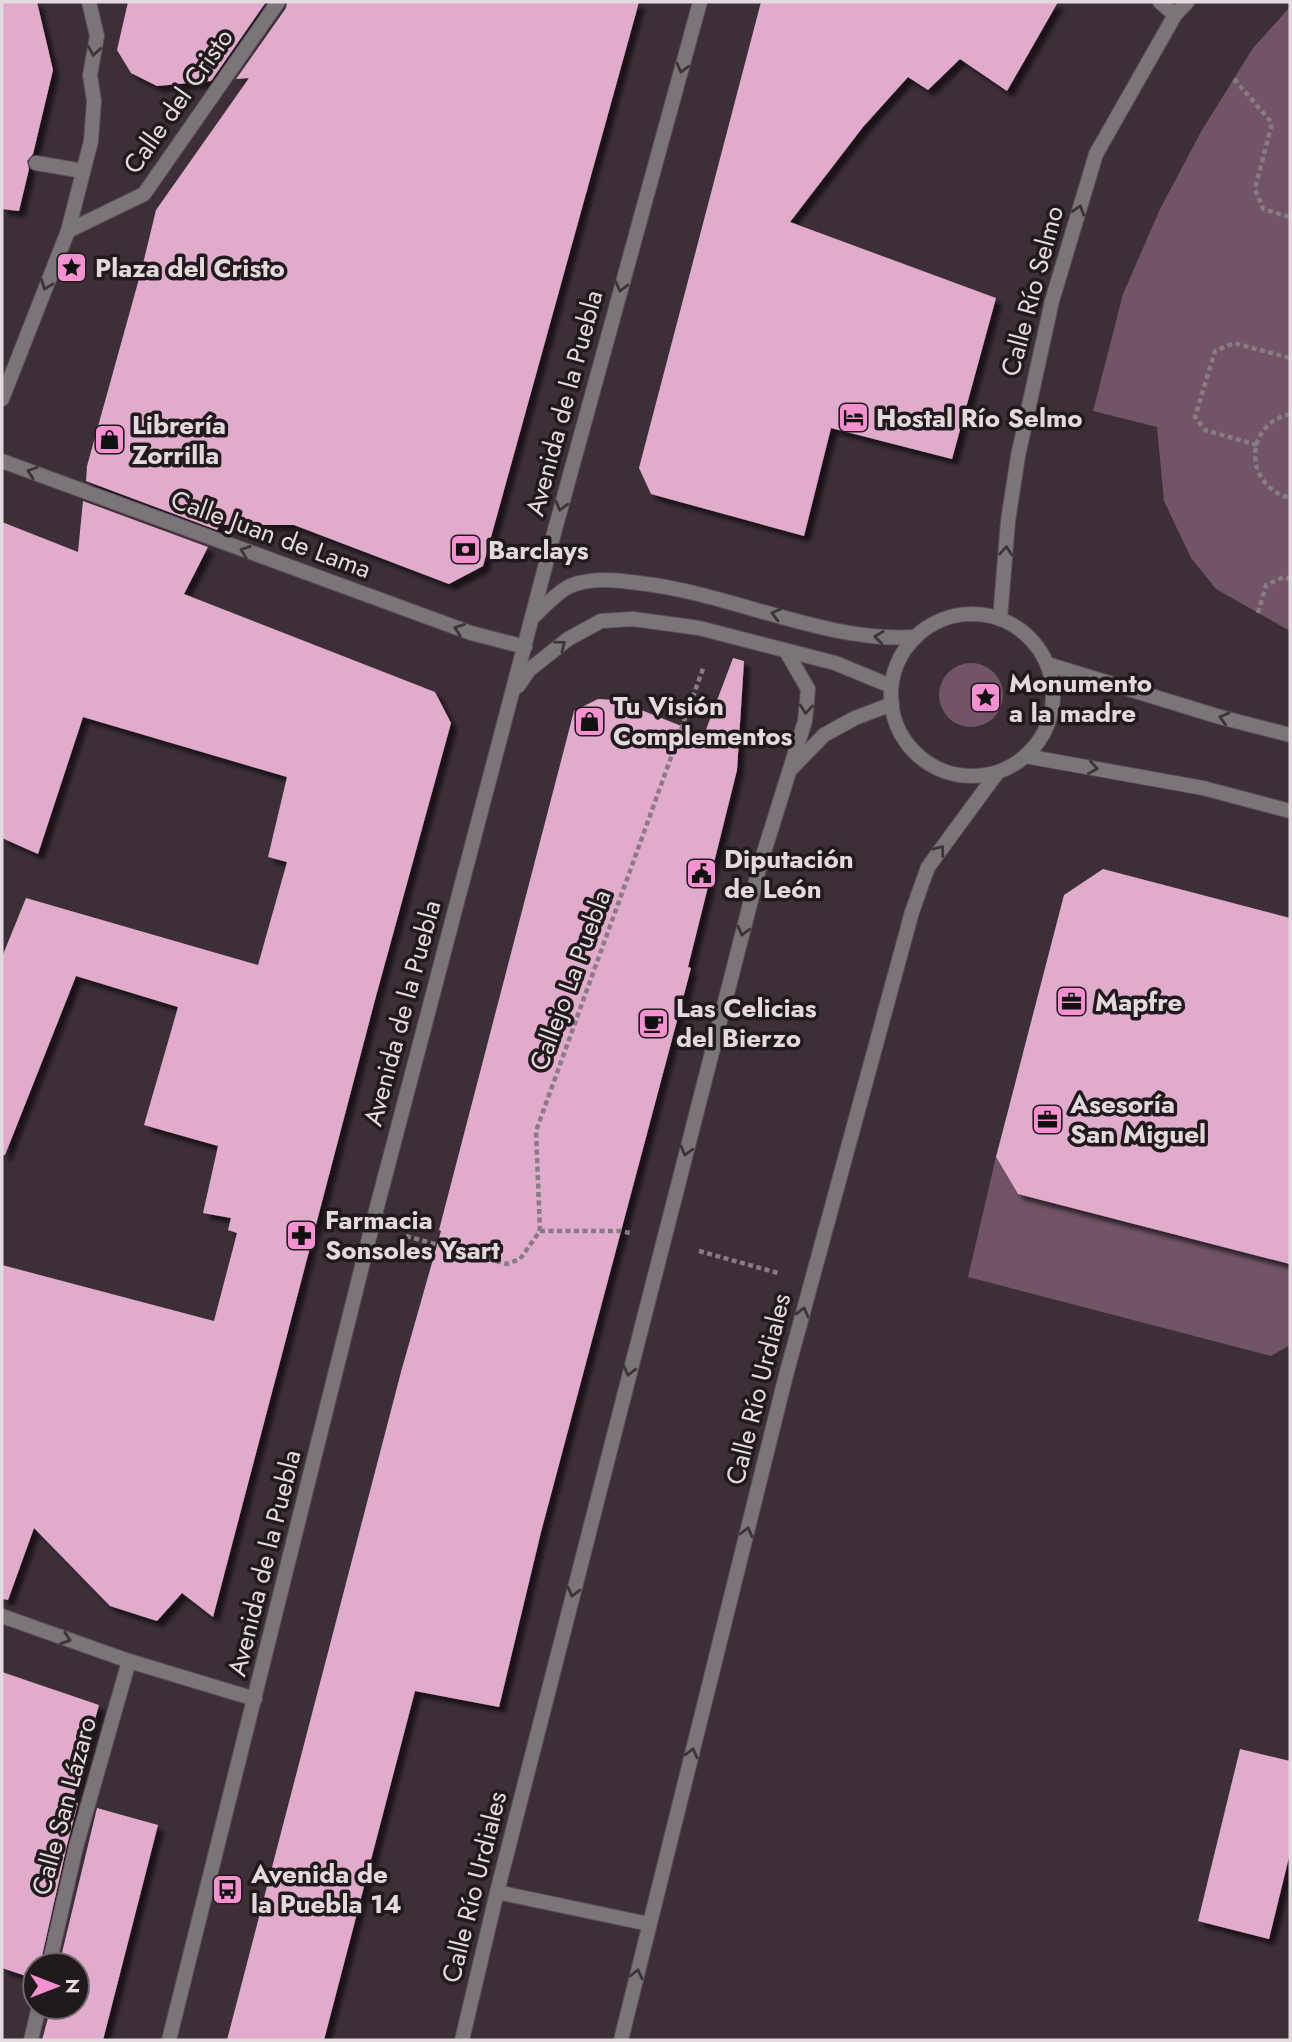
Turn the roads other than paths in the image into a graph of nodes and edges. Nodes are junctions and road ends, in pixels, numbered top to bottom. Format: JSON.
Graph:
{"nodes":[{"id":1,"x":89,"y":2,"type":"edge"},
{"id":2,"x":278,"y":2,"type":"edge"},
{"id":3,"x":700,"y":2,"type":"edge"},
{"id":4,"x":1160,"y":2,"type":"edge"},
{"id":5,"x":1188,"y":2,"type":"edge"},
{"id":6,"x":1175,"y":15,"type":"junction"},
{"id":7,"x":36,"y":163,"type":"dead end"},
{"id":8,"x":83,"y":171,"type":"junction"},
{"id":9,"x":68,"y":231,"type":"junction"},
{"id":10,"x":2,"y":399,"type":"edge"},
{"id":11,"x":2,"y":461,"type":"edge"},
{"id":12,"x":533,"y":617,"type":"junction"},
{"id":13,"x":1000,"y":619,"type":"junction"},
{"id":14,"x":916,"y":636,"type":"junction"},
{"id":15,"x":525,"y":647,"type":"junction"},
{"id":16,"x":786,"y":651,"type":"junction"},
{"id":17,"x":1047,"y":664,"type":"junction"},
{"id":18,"x":891,"y":686,"type":"junction"},
{"id":19,"x":513,"y":693,"type":"junction"},
{"id":20,"x":892,"y":704,"type":"junction"},
{"id":21,"x":1290,"y":735,"type":"edge"},
{"id":22,"x":1026,"y":756,"type":"junction"},
{"id":23,"x":789,"y":771,"type":"junction"},
{"id":24,"x":997,"y":773,"type":"junction"},
{"id":25,"x":1290,"y":811,"type":"edge"},
{"id":26,"x":2,"y":1616,"type":"edge"},
{"id":27,"x":129,"y":1661,"type":"junction"},
{"id":28,"x":255,"y":1699,"type":"junction"},
{"id":29,"x":497,"y":1892,"type":"junction"},
{"id":30,"x":649,"y":1924,"type":"junction"},
{"id":31,"x":51,"y":1951,"type":"edge"},
{"id":32,"x":36,"y":2021,"type":"edge"},
{"id":33,"x":31,"y":2040,"type":"edge"},
{"id":34,"x":169,"y":2040,"type":"edge"},
{"id":35,"x":461,"y":2040,"type":"edge"},
{"id":36,"x":621,"y":2040,"type":"edge"}],
"edges":[{"from":1,"to":8,"type":"street","one_way":true},
{"from":2,"to":9,"type":"street","name":"Calle del Cristo"},
{"from":3,"to":12,"type":"street","name":"Avenida de la Puebla","one_way":true},
{"from":4,"to":6,"type":"street"},
{"from":5,"to":6,"type":"street","name":"Calle Río Selmo"},
{"from":13,"to":6,"type":"street","name":"Calle Río Selmo","one_way":true},
{"from":7,"to":8,"type":"street"},
{"from":8,"to":9,"type":"street"},
{"from":9,"to":10,"type":"street","one_way":true},
{"from":15,"to":11,"type":"street","name":"Calle Juan de Lama","one_way":true},
{"from":14,"to":12,"type":"street","one_way":true},
{"from":12,"to":15,"type":"street","name":"Avenida de la Puebla"},
{"from":13,"to":14,"type":"street"},
{"from":13,"to":17,"type":"street"},
{"from":14,"to":18,"type":"street"},
{"from":15,"to":19,"type":"street","name":"Avenida de la Puebla"},
{"from":16,"to":18,"type":"street"},
{"from":19,"to":16,"type":"street","one_way":true},
{"from":16,"to":23,"type":"street","name":"Calle Río Urdiales","one_way":true},
{"from":21,"to":17,"type":"street","one_way":true},
{"from":17,"to":22,"type":"street"},
{"from":18,"to":20,"type":"street"},
{"from":19,"to":28,"type":"street","name":"Avenida de la Puebla"},
{"from":20,"to":23,"type":"street","name":"Calle Río Urdiales"},
{"from":20,"to":24,"type":"street"},
{"from":22,"to":24,"type":"street"},
{"from":22,"to":25,"type":"street","one_way":true},
{"from":23,"to":29,"type":"street","name":"Calle Río Urdiales","one_way":true},
{"from":30,"to":24,"type":"street","name":"Calle Río Urdiales","one_way":true},
{"from":26,"to":27,"type":"street","one_way":true},
{"from":27,"to":28,"type":"street"},
{"from":27,"to":31,"type":"street","name":"Calle San Lázaro"},
{"from":28,"to":34,"type":"street","name":"Avenida de la Puebla"},
{"from":29,"to":30,"type":"street"},
{"from":29,"to":35,"type":"street","name":"Calle Río Urdiales"},
{"from":36,"to":30,"type":"street","name":"Calle Río Urdiales","one_way":true},
{"from":32,"to":33,"type":"street"}]}
